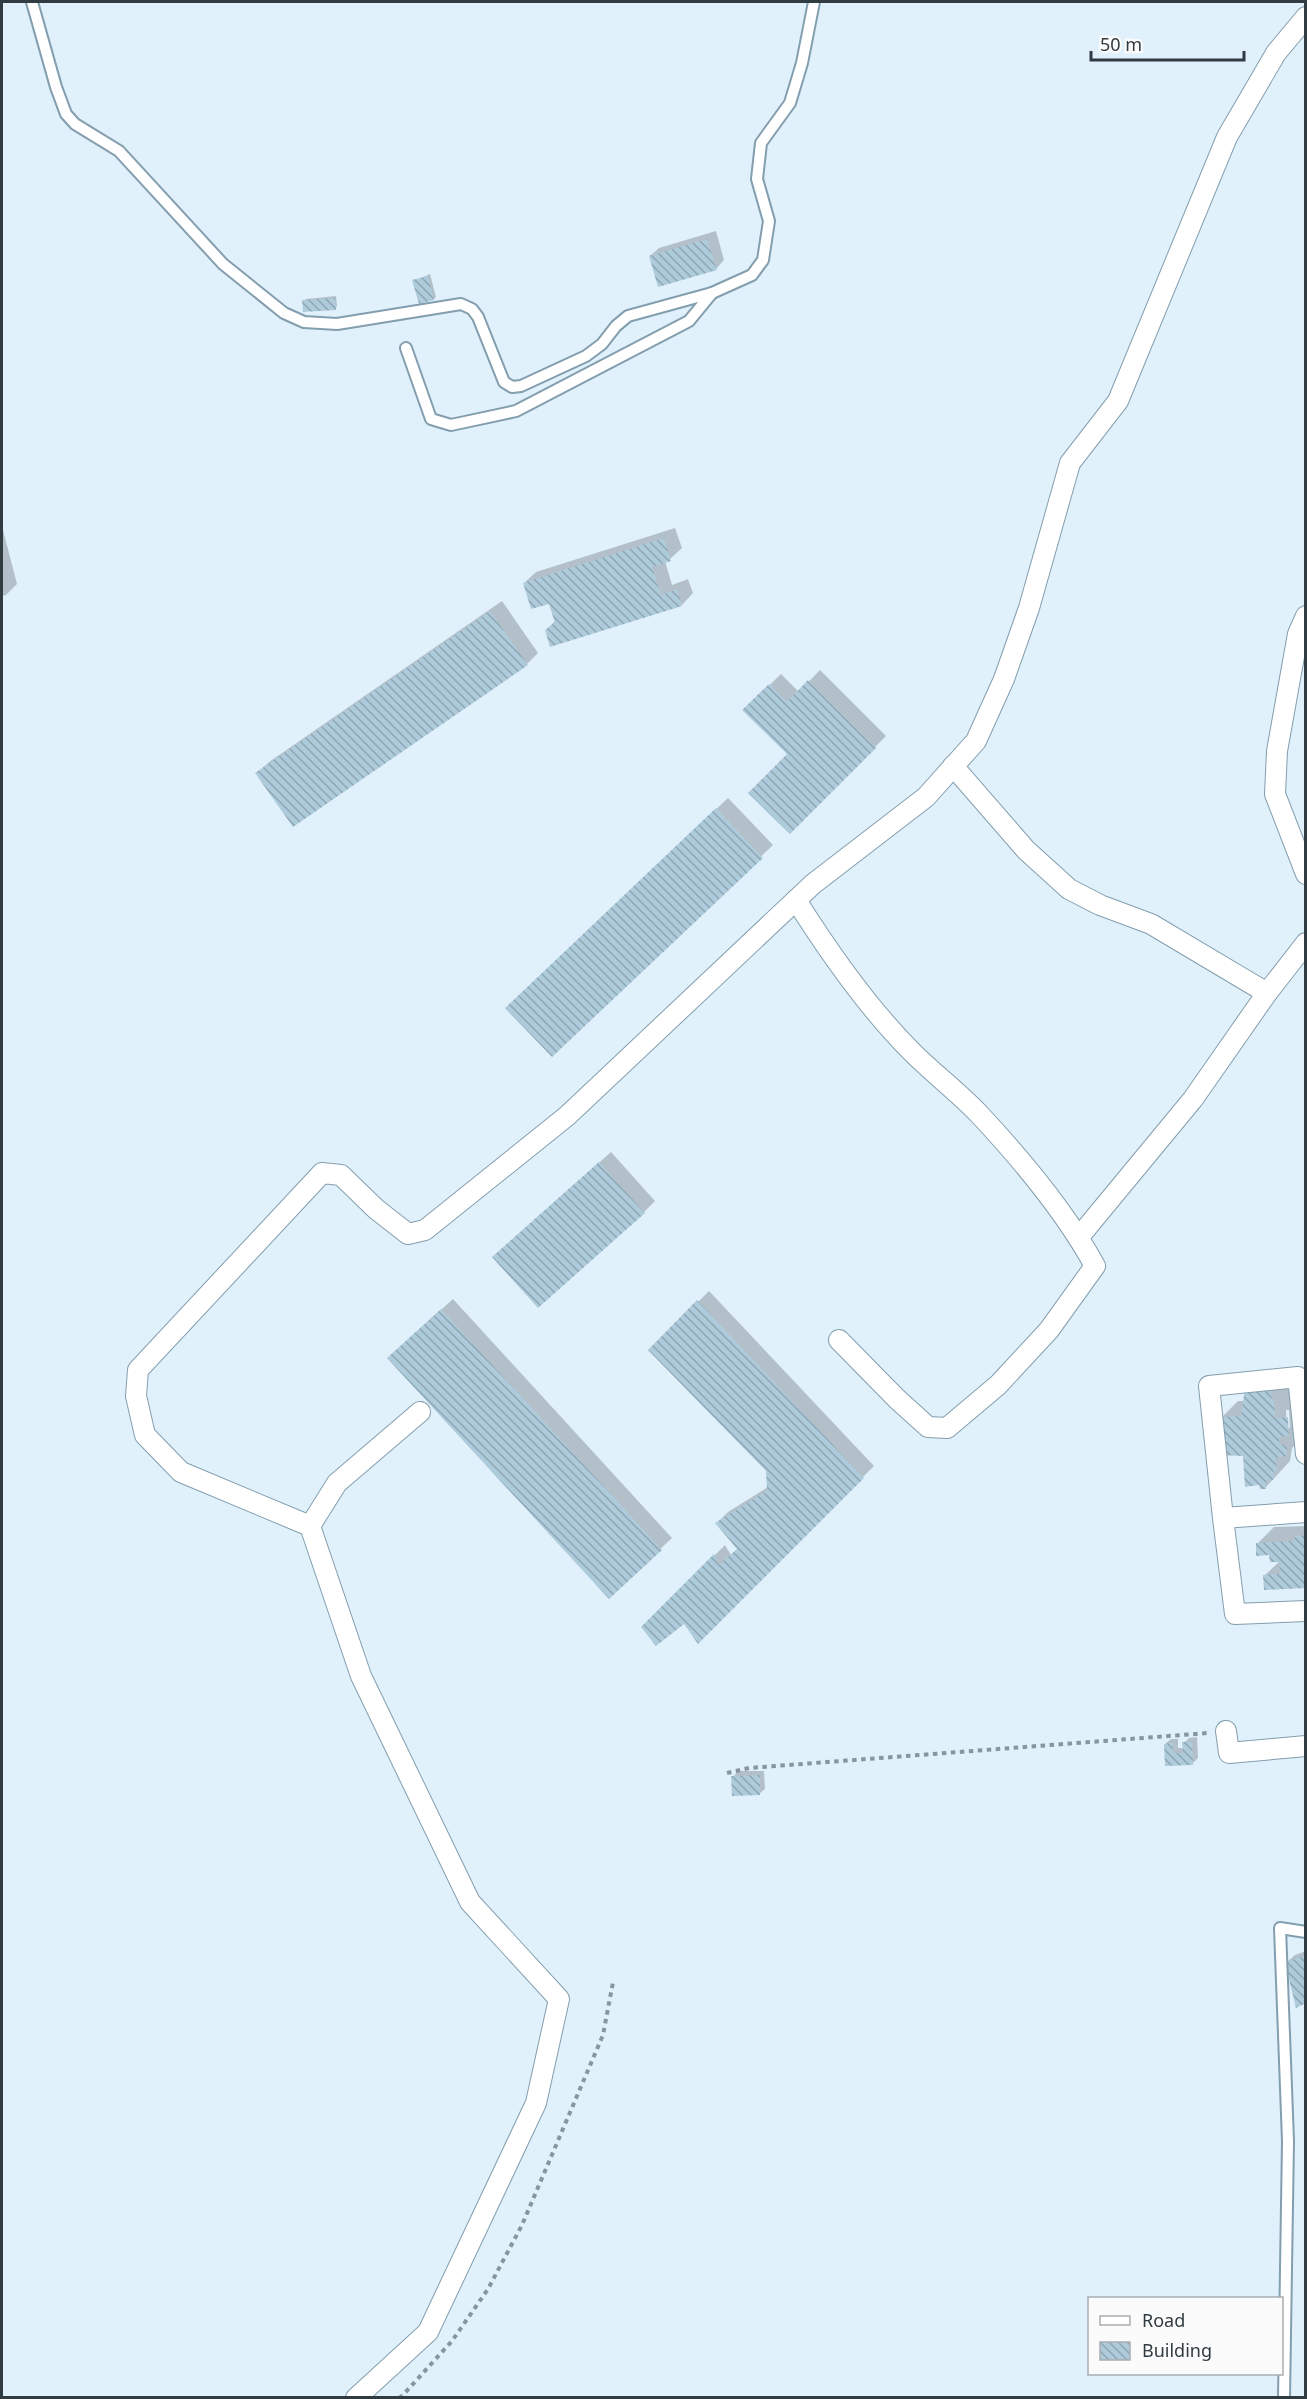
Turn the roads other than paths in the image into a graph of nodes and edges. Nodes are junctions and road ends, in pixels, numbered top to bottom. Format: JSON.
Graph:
{"nodes":[{"id":1,"x":32,"y":2,"type":"edge"},
{"id":2,"x":814,"y":2,"type":"edge"},
{"id":3,"x":1305,"y":17,"type":"edge"},
{"id":4,"x":712,"y":293,"type":"junction"},
{"id":5,"x":406,"y":348,"type":"dead end"},
{"id":6,"x":1305,"y":616,"type":"edge"},
{"id":7,"x":953,"y":766,"type":"junction"},
{"id":8,"x":1305,"y":874,"type":"edge"},
{"id":9,"x":796,"y":900,"type":"junction"},
{"id":10,"x":1305,"y":943,"type":"edge"},
{"id":11,"x":1267,"y":993,"type":"junction"},
{"id":12,"x":1079,"y":1237,"type":"junction"},
{"id":13,"x":839,"y":1340,"type":"dead end"},
{"id":14,"x":420,"y":1412,"type":"dead end"},
{"id":15,"x":1305,"y":1454,"type":"edge"},
{"id":16,"x":1305,"y":1512,"type":"edge"},
{"id":17,"x":1222,"y":1518,"type":"junction"},
{"id":18,"x":310,"y":1526,"type":"junction"},
{"id":19,"x":1305,"y":1611,"type":"edge"},
{"id":20,"x":1226,"y":1731,"type":"road end"},
{"id":21,"x":1305,"y":1746,"type":"edge"},
{"id":22,"x":1305,"y":1932,"type":"edge"},
{"id":23,"x":356,"y":2397,"type":"edge"},
{"id":24,"x":1284,"y":2397,"type":"edge"}],
"edges":[{"from":1,"to":4,"type":"lane"},
{"from":2,"to":4,"type":"lane"},
{"from":3,"to":7,"type":"street"},
{"from":4,"to":5,"type":"lane"},
{"from":6,"to":8,"type":"street"},
{"from":7,"to":9,"type":"street"},
{"from":7,"to":11,"type":"street"},
{"from":9,"to":12,"type":"street"},
{"from":9,"to":18,"type":"street"},
{"from":10,"to":11,"type":"street"},
{"from":11,"to":12,"type":"street"},
{"from":12,"to":13,"type":"street"},
{"from":14,"to":18,"type":"street"},
{"from":15,"to":17,"type":"street"},
{"from":16,"to":17,"type":"street"},
{"from":17,"to":19,"type":"street"},
{"from":18,"to":23,"type":"street"},
{"from":20,"to":21,"type":"street"},
{"from":22,"to":24,"type":"lane"}]}
